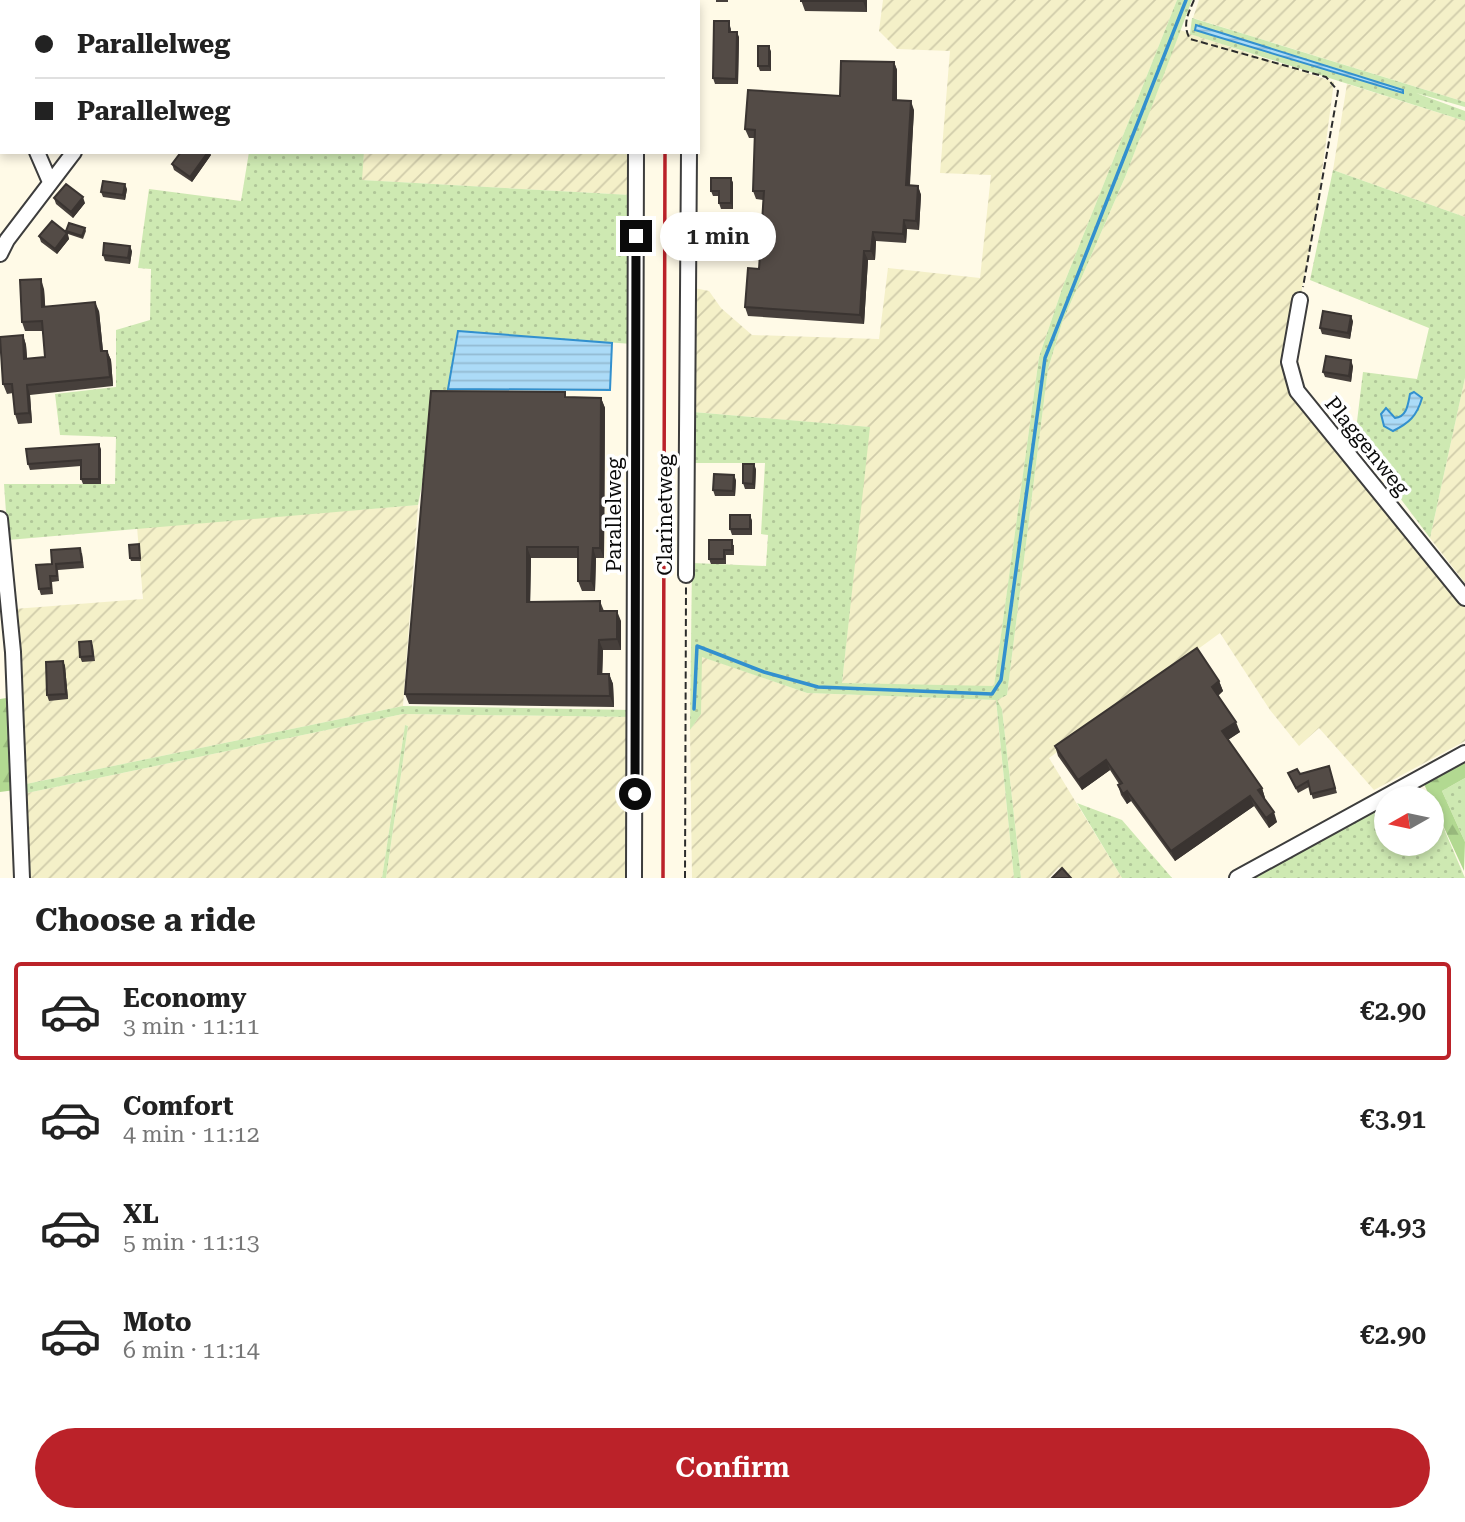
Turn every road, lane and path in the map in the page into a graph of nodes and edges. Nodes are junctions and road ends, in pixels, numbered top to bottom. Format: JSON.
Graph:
{"nodes":[{"id":1,"x":1194,"y":0,"type":"edge"},
{"id":2,"x":38,"y":154,"type":"edge"},
{"id":3,"x":72,"y":154,"type":"edge"},
{"id":4,"x":636,"y":154,"type":"edge"},
{"id":5,"x":689,"y":154,"type":"edge"},
{"id":6,"x":50,"y":182,"type":"junction"},
{"id":7,"x":0,"y":254,"type":"edge"},
{"id":8,"x":1300,"y":300,"type":"joint"},
{"id":9,"x":0,"y":519,"type":"edge"},
{"id":10,"x":686,"y":575,"type":"joint"},
{"id":11,"x":1465,"y":598,"type":"edge"},
{"id":12,"x":1465,"y":753,"type":"edge"},
{"id":13,"x":22,"y":878,"type":"edge"},
{"id":14,"x":635,"y":878,"type":"edge"},
{"id":15,"x":685,"y":878,"type":"edge"},
{"id":16,"x":1237,"y":878,"type":"edge"}],
"edges":[{"from":1,"to":8,"type":"path"},
{"from":2,"to":6,"type":"street"},
{"from":3,"to":6,"type":"street"},
{"from":4,"to":14,"type":"street","name":"Parallelweg"},
{"from":5,"to":10,"type":"street","name":"Clarinetweg"},
{"from":6,"to":7,"type":"street"},
{"from":8,"to":11,"type":"street","name":"Plaggenweg"},
{"from":9,"to":13,"type":"street"},
{"from":10,"to":15,"type":"path","name":"Clarinetweg"},
{"from":12,"to":16,"type":"street"}]}
